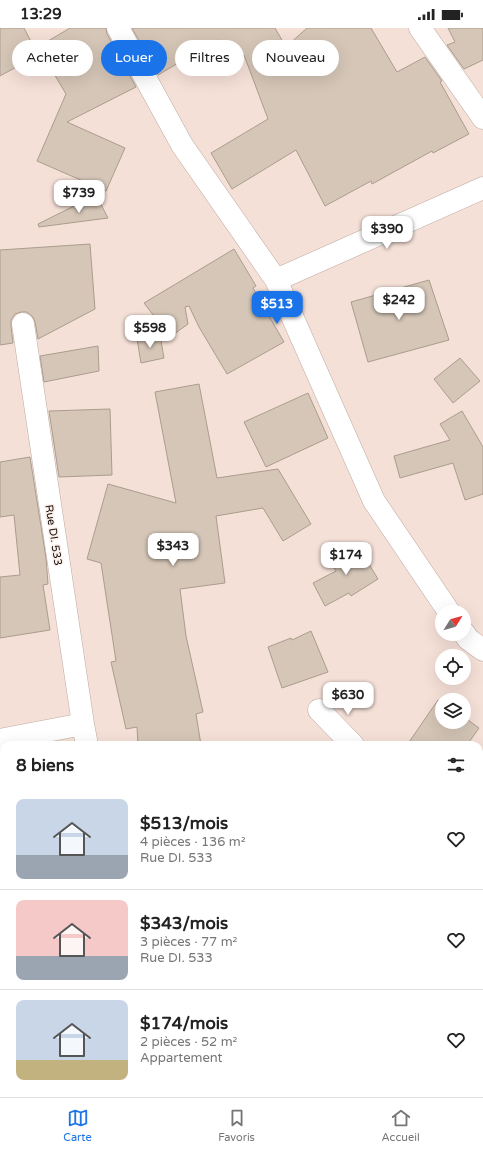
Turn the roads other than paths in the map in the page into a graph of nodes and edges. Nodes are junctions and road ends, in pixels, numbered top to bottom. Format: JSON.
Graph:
{"nodes":[{"id":1,"x":118,"y":28,"type":"edge"},
{"id":2,"x":420,"y":28,"type":"edge"},
{"id":3,"x":483,"y":118,"type":"edge"},
{"id":4,"x":483,"y":188,"type":"edge"},
{"id":5,"x":276,"y":280,"type":"junction"},
{"id":6,"x":23,"y":324,"type":"dead end"},
{"id":7,"x":445,"y":605,"type":"edge"},
{"id":8,"x":471,"y":641,"type":"edge"},
{"id":9,"x":483,"y":650,"type":"edge"},
{"id":10,"x":319,"y":710,"type":"dead end"},
{"id":11,"x":83,"y":724,"type":"junction"},
{"id":12,"x":0,"y":740,"type":"edge"},
{"id":13,"x":86,"y":741,"type":"edge"},
{"id":14,"x":349,"y":741,"type":"edge"}],
"edges":[{"from":1,"to":5,"type":"street"},
{"from":2,"to":3,"type":"street"},
{"from":4,"to":5,"type":"street"},
{"from":5,"to":7,"type":"street"},
{"from":6,"to":11,"type":"street","name":"Rue DI. 533"},
{"from":8,"to":9,"type":"street"},
{"from":10,"to":14,"type":"street"},
{"from":11,"to":12,"type":"street"},
{"from":11,"to":13,"type":"street","name":"Rue DI. 533"}]}
